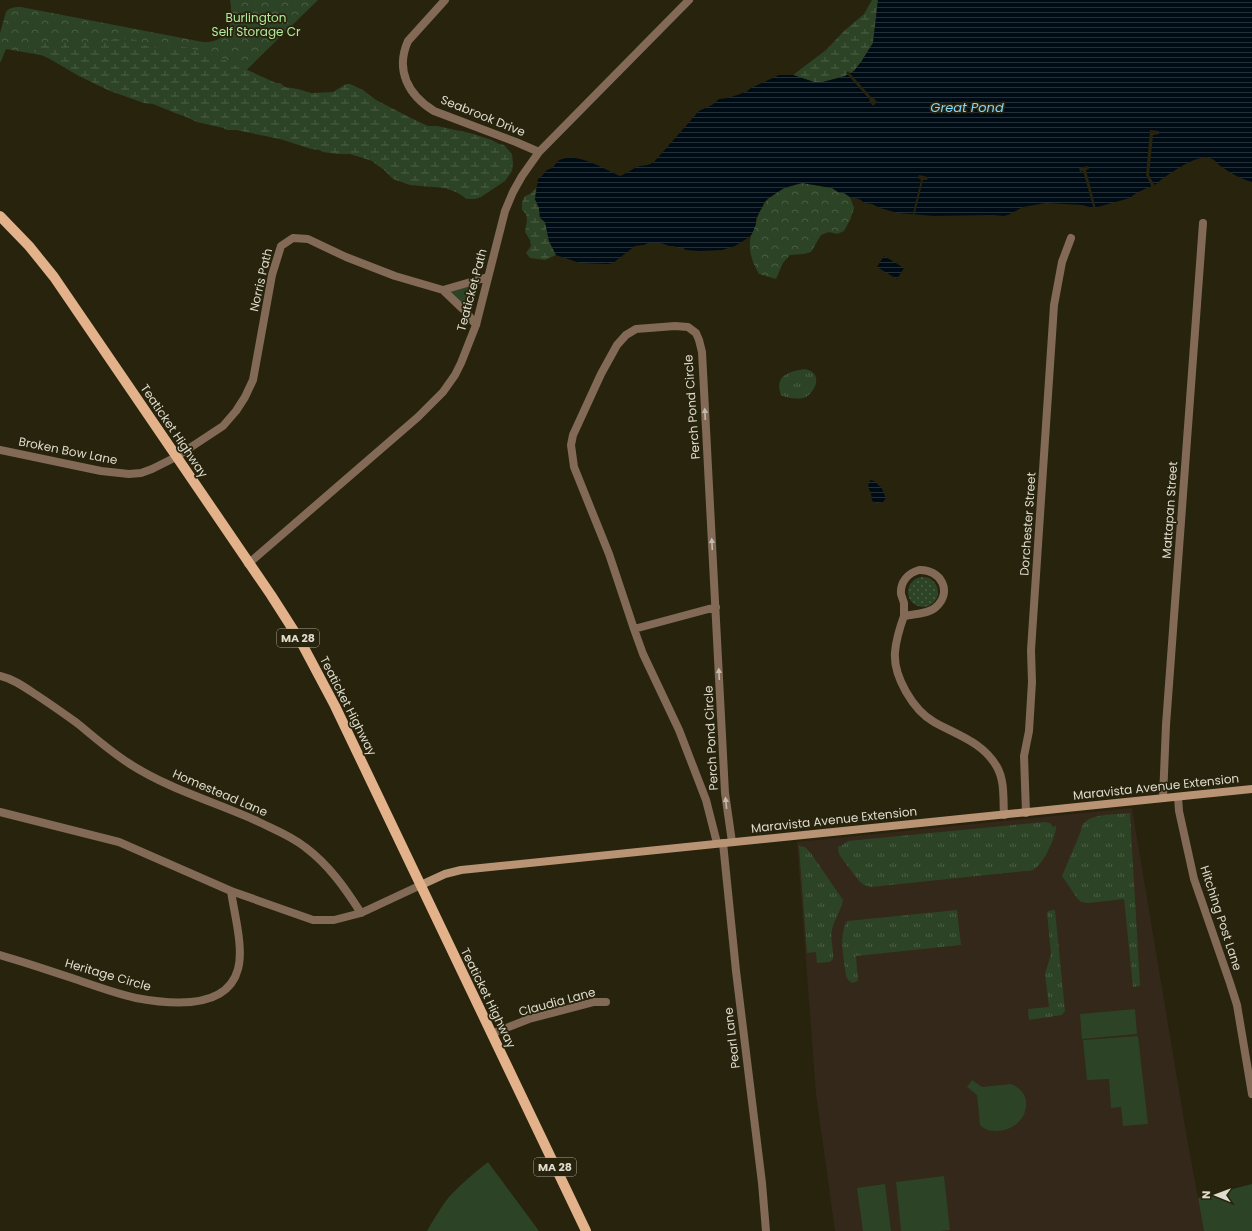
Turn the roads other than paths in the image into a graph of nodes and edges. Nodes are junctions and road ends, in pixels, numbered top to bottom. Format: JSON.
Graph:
{"nodes":[{"id":1,"x":445,"y":0,"type":"edge"},
{"id":2,"x":689,"y":0,"type":"edge"},
{"id":3,"x":539,"y":152,"type":"junction"},
{"id":4,"x":0,"y":216,"type":"edge"},
{"id":5,"x":1203,"y":223,"type":"dead end"},
{"id":6,"x":1071,"y":238,"type":"dead end"},
{"id":7,"x":488,"y":277,"type":"junction"},
{"id":8,"x":443,"y":290,"type":"junction"},
{"id":9,"x":476,"y":324,"type":"junction"},
{"id":10,"x":0,"y":450,"type":"edge"},
{"id":11,"x":176,"y":457,"type":"junction"},
{"id":12,"x":248,"y":564,"type":"junction"},
{"id":13,"x":716,"y":607,"type":"junction"},
{"id":14,"x":904,"y":616,"type":"junction"},
{"id":15,"x":634,"y":629,"type":"junction"},
{"id":16,"x":0,"y":676,"type":"edge"},
{"id":17,"x":1252,"y":789,"type":"edge"},
{"id":18,"x":1178,"y":797,"type":"junction"},
{"id":19,"x":1163,"y":798,"type":"junction"},
{"id":20,"x":0,"y":812,"type":"edge"},
{"id":21,"x":1026,"y":813,"type":"junction"},
{"id":22,"x":1004,"y":815,"type":"junction"},
{"id":23,"x":732,"y":842,"type":"junction"},
{"id":24,"x":720,"y":843,"type":"junction"},
{"id":25,"x":421,"y":885,"type":"junction"},
{"id":26,"x":231,"y":891,"type":"junction"},
{"id":27,"x":362,"y":913,"type":"junction"},
{"id":28,"x":0,"y":954,"type":"edge"},
{"id":29,"x":606,"y":1002,"type":"dead end"},
{"id":30,"x":491,"y":1034,"type":"junction"},
{"id":31,"x":1252,"y":1094,"type":"edge"},
{"id":32,"x":586,"y":1231,"type":"edge"},
{"id":33,"x":766,"y":1231,"type":"edge"}],
"edges":[{"from":1,"to":3,"type":"street","name":"Seabrook Drive"},
{"from":2,"to":3,"type":"street","name":"Teaticket Path"},
{"from":3,"to":7,"type":"street","name":"Teaticket Path"},
{"from":4,"to":11,"type":"main road","name":"Teaticket Highway","number":"MA 28"},
{"from":5,"to":19,"type":"street","name":"Mattapan Street"},
{"from":6,"to":21,"type":"street","name":"Dorchester Street"},
{"from":7,"to":8,"type":"street"},
{"from":7,"to":9,"type":"street","name":"Teaticket Path"},
{"from":8,"to":9,"type":"street","name":"Norris Path"},
{"from":8,"to":11,"type":"street","name":"Norris Path"},
{"from":9,"to":12,"type":"street","name":"Teaticket Path"},
{"from":10,"to":11,"type":"street","name":"Broken Bow Lane"},
{"from":11,"to":12,"type":"main road","name":"Teaticket Highway","number":"MA 28"},
{"from":12,"to":25,"type":"main road","name":"Teaticket Highway","number":"MA 28"},
{"from":13,"to":15,"type":"street"},
{"from":13,"to":15,"type":"street","name":"Perch Pond Circle","one_way":true},
{"from":23,"to":13,"type":"street","name":"Perch Pond Circle","one_way":true},
{"from":14,"to":14,"type":"street"},
{"from":14,"to":22,"type":"street"},
{"from":15,"to":24,"type":"street","name":"Perch Pond Circle"},
{"from":16,"to":27,"type":"street","name":"Homestead Lane"},
{"from":17,"to":18,"type":"main road","name":"Maravista Avenue Extension"},
{"from":18,"to":19,"type":"main road","name":"Maravista Avenue Extension"},
{"from":18,"to":31,"type":"street","name":"Hitching Post Lane"},
{"from":19,"to":21,"type":"main road","name":"Maravista Avenue Extension"},
{"from":20,"to":26,"type":"street"},
{"from":21,"to":22,"type":"main road","name":"Maravista Avenue Extension"},
{"from":22,"to":23,"type":"main road","name":"Maravista Avenue Extension"},
{"from":23,"to":24,"type":"main road","name":"Maravista Avenue Extension"},
{"from":24,"to":25,"type":"main road","name":"Maravista Avenue Extension"},
{"from":24,"to":33,"type":"street","name":"Pearl Lane"},
{"from":25,"to":27,"type":"street"},
{"from":25,"to":30,"type":"main road","name":"Teaticket Highway","number":"MA 28"},
{"from":26,"to":27,"type":"street"},
{"from":26,"to":28,"type":"street","name":"Heritage Circle"},
{"from":29,"to":30,"type":"street","name":"Claudia Lane"},
{"from":30,"to":32,"type":"main road","name":"Teaticket Highway","number":"MA 28"}]}
